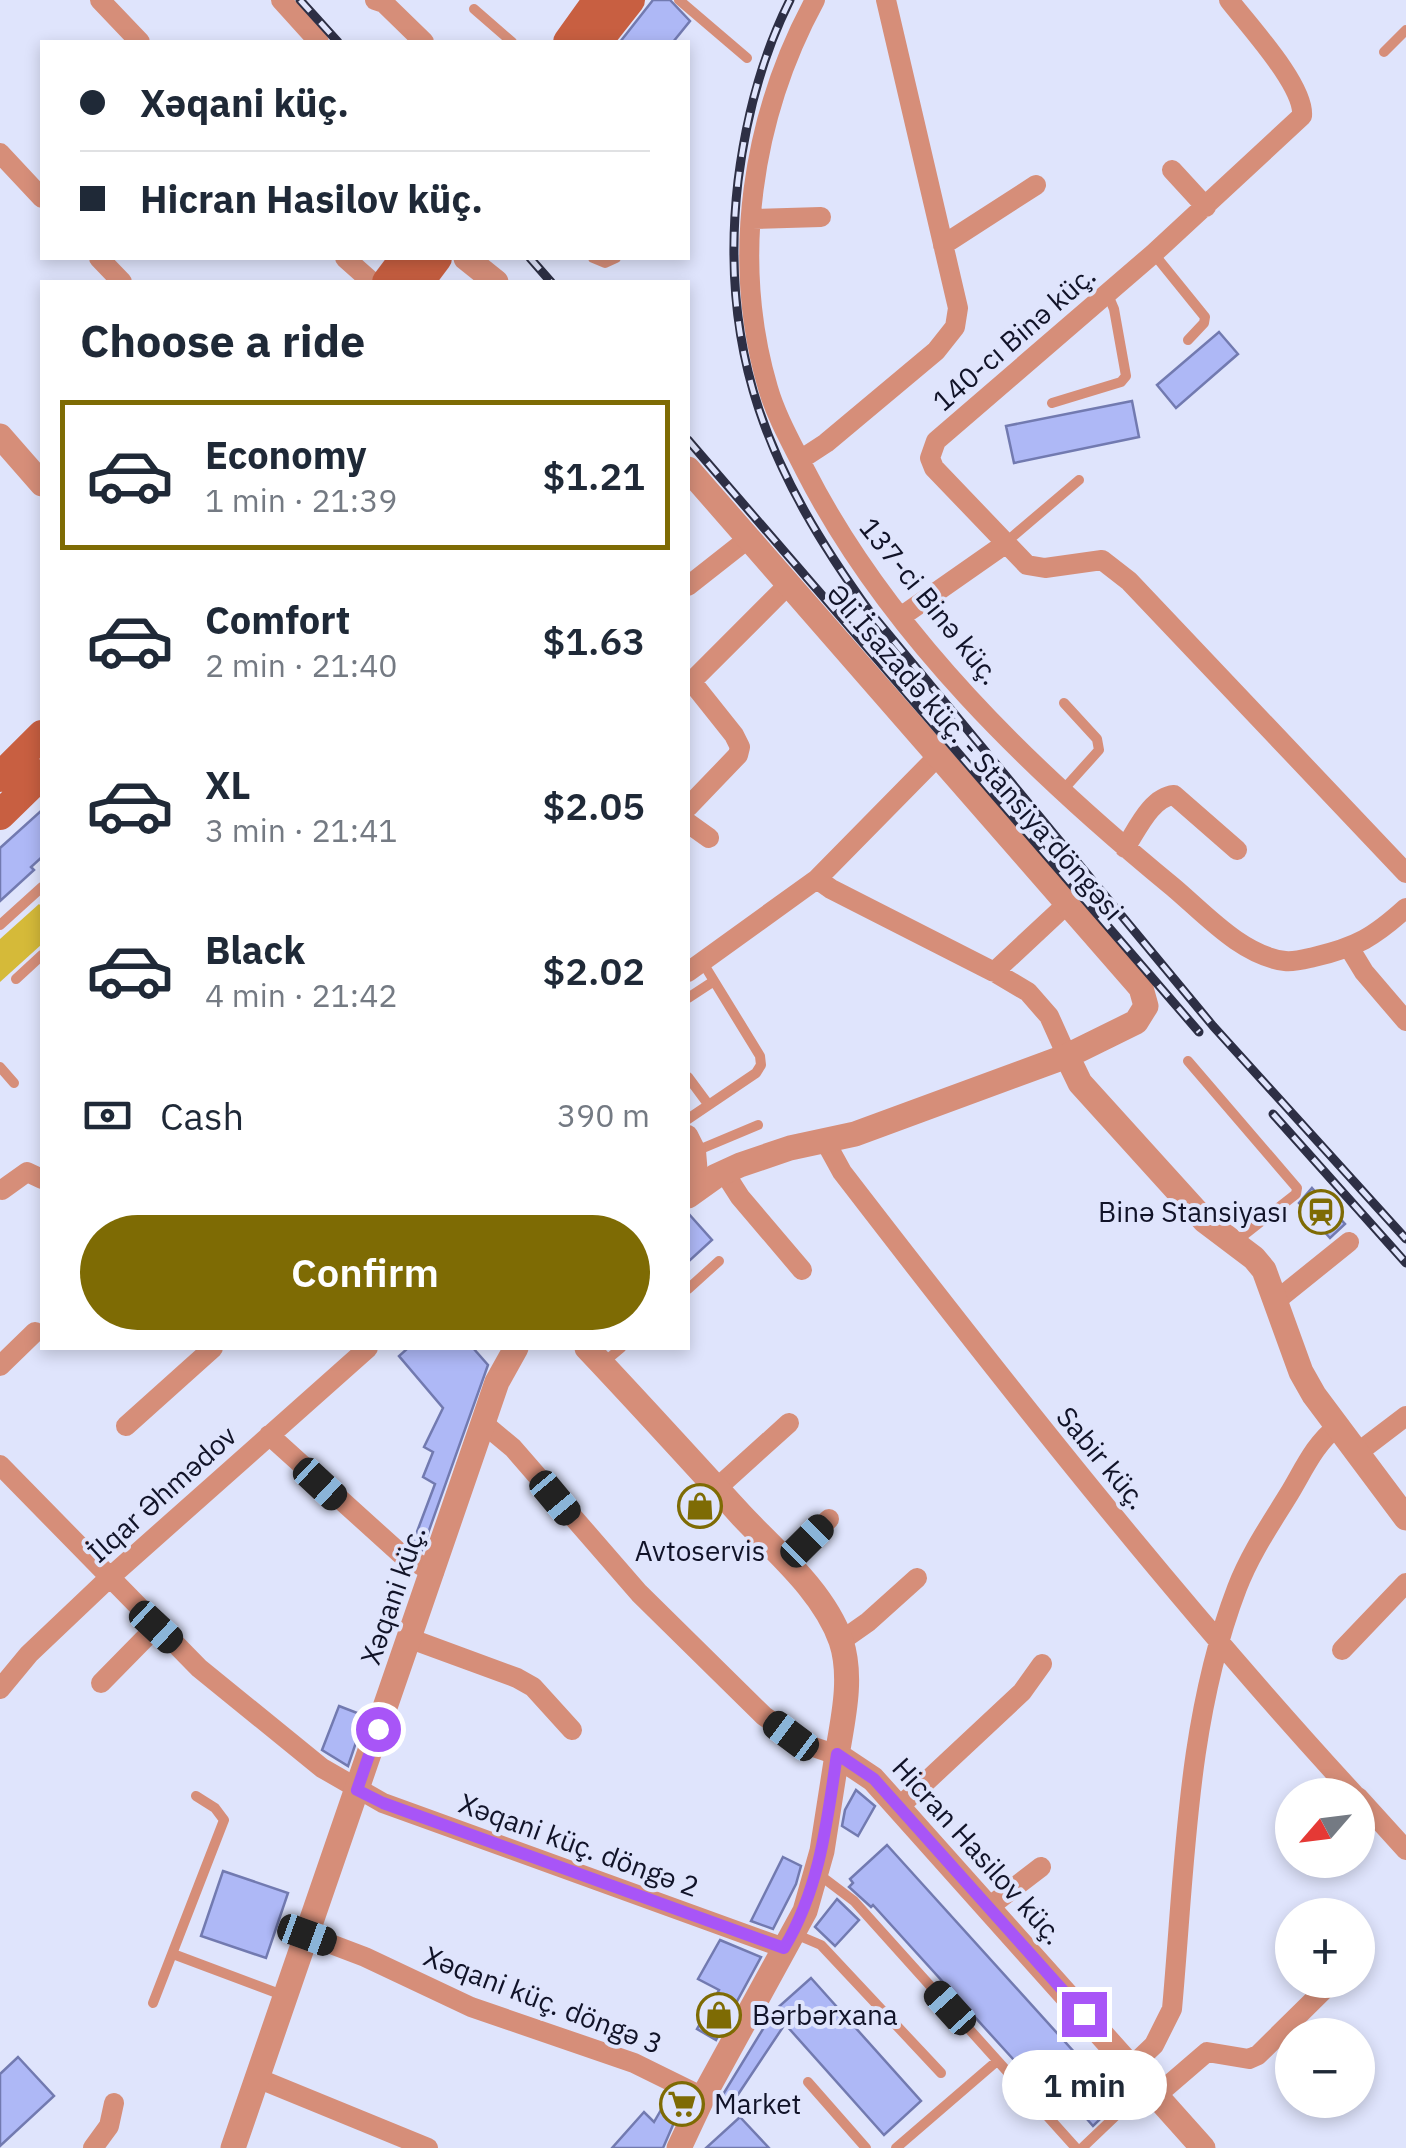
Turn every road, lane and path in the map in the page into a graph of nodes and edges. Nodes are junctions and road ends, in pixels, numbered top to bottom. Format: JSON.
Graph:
{"nodes":[{"id":1,"x":100,"y":0,"type":"edge"},
{"id":2,"x":281,"y":0,"type":"edge"},
{"id":3,"x":375,"y":0,"type":"edge"},
{"id":4,"x":598,"y":0,"type":"edge"},
{"id":5,"x":630,"y":0,"type":"edge"},
{"id":6,"x":679,"y":0,"type":"edge"},
{"id":7,"x":815,"y":0,"type":"edge"},
{"id":8,"x":886,"y":0,"type":"edge"},
{"id":9,"x":1229,"y":0,"type":"edge"},
{"id":10,"x":474,"y":9,"type":"dead end"},
{"id":11,"x":1406,"y":30,"type":"edge"},
{"id":12,"x":138,"y":40,"type":"edge"},
{"id":13,"x":317,"y":40,"type":"edge"},
{"id":14,"x":422,"y":40,"type":"edge"},
{"id":15,"x":510,"y":40,"type":"edge"},
{"id":16,"x":569,"y":40,"type":"edge"},
{"id":17,"x":599,"y":40,"type":"edge"},
{"id":18,"x":1384,"y":52,"type":"dead end"},
{"id":19,"x":747,"y":58,"type":"dead end"},
{"id":20,"x":0,"y":153,"type":"edge"},
{"id":21,"x":1172,"y":170,"type":"dead end"},
{"id":22,"x":1036,"y":185,"type":"dead end"},
{"id":23,"x":40,"y":196,"type":"edge"},
{"id":24,"x":1206,"y":207,"type":"junction"},
{"id":25,"x":821,"y":217,"type":"dead end"},
{"id":26,"x":752,"y":219,"type":"junction"},
{"id":27,"x":943,"y":245,"type":"junction"},
{"id":28,"x":1153,"y":254,"type":"junction"},
{"id":29,"x":100,"y":260,"type":"edge"},
{"id":30,"x":347,"y":260,"type":"edge"},
{"id":31,"x":403,"y":260,"type":"edge"},
{"id":32,"x":436,"y":260,"type":"edge"},
{"id":33,"x":468,"y":260,"type":"edge"},
{"id":34,"x":120,"y":280,"type":"edge"},
{"id":35,"x":370,"y":280,"type":"edge"},
{"id":36,"x":388,"y":280,"type":"edge"},
{"id":37,"x":421,"y":280,"type":"edge"},
{"id":38,"x":494,"y":280,"type":"edge"},
{"id":39,"x":1107,"y":294,"type":"junction"},
{"id":40,"x":1188,"y":340,"type":"dead end"},
{"id":41,"x":1052,"y":403,"type":"dead end"},
{"id":42,"x":0,"y":436,"type":"edge"},
{"id":43,"x":800,"y":460,"type":"junction"},
{"id":44,"x":690,"y":471,"type":"edge"},
{"id":45,"x":1079,"y":480,"type":"dead end"},
{"id":46,"x":40,"y":482,"type":"edge"},
{"id":47,"x":749,"y":538,"type":"junction"},
{"id":48,"x":1004,"y":544,"type":"junction"},
{"id":49,"x":690,"y":584,"type":"edge"},
{"id":50,"x":789,"y":584,"type":"junction"},
{"id":51,"x":902,"y":616,"type":"junction"},
{"id":52,"x":690,"y":682,"type":"edge"},
{"id":53,"x":690,"y":684,"type":"edge"},
{"id":54,"x":1064,"y":703,"type":"dead end"},
{"id":55,"x":40,"y":754,"type":"edge"},
{"id":56,"x":939,"y":755,"type":"junction"},
{"id":57,"x":2,"y":770,"type":"edge"},
{"id":58,"x":1062,"y":790,"type":"junction"},
{"id":59,"x":690,"y":805,"type":"edge"},
{"id":60,"x":0,"y":815,"type":"edge"},
{"id":61,"x":690,"y":824,"type":"edge"},
{"id":62,"x":709,"y":838,"type":"dead end"},
{"id":63,"x":1126,"y":848,"type":"junction"},
{"id":64,"x":1237,"y":850,"type":"dead end"},
{"id":65,"x":1406,"y":873,"type":"edge"},
{"id":66,"x":818,"y":879,"type":"junction"},
{"id":67,"x":40,"y":892,"type":"edge"},
{"id":68,"x":1067,"y":904,"type":"junction"},
{"id":69,"x":1406,"y":908,"type":"edge"},
{"id":70,"x":0,"y":925,"type":"edge"},
{"id":71,"x":1350,"y":948,"type":"junction"},
{"id":72,"x":40,"y":957,"type":"edge"},
{"id":73,"x":701,"y":972,"type":"edge"},
{"id":74,"x":994,"y":972,"type":"junction"},
{"id":75,"x":16,"y":979,"type":"dead end"},
{"id":76,"x":1406,"y":1021,"type":"edge"},
{"id":77,"x":1067,"y":1056,"type":"junction"},
{"id":78,"x":1188,"y":1061,"type":"dead end"},
{"id":79,"x":0,"y":1067,"type":"edge"},
{"id":80,"x":690,"y":1080,"type":"edge"},
{"id":81,"x":14,"y":1082,"type":"dead end"},
{"id":82,"x":708,"y":1104,"type":"junction"},
{"id":83,"x":690,"y":1118,"type":"edge"},
{"id":84,"x":758,"y":1124,"type":"dead end"},
{"id":85,"x":825,"y":1141,"type":"junction"},
{"id":86,"x":692,"y":1143,"type":"edge"},
{"id":87,"x":724,"y":1172,"type":"junction"},
{"id":88,"x":40,"y":1178,"type":"edge"},
{"id":89,"x":2,"y":1190,"type":"edge"},
{"id":90,"x":693,"y":1191,"type":"edge"},
{"id":91,"x":1349,"y":1242,"type":"dead end"},
{"id":92,"x":1234,"y":1243,"type":"junction"},
{"id":93,"x":719,"y":1261,"type":"dead end"},
{"id":94,"x":802,"y":1270,"type":"dead end"},
{"id":95,"x":690,"y":1287,"type":"edge"},
{"id":96,"x":1277,"y":1300,"type":"junction"},
{"id":97,"x":35,"y":1332,"type":"dead end"},
{"id":98,"x":205,"y":1350,"type":"edge"},
{"id":99,"x":366,"y":1350,"type":"edge"},
{"id":100,"x":515,"y":1350,"type":"edge"},
{"id":101,"x":604,"y":1353,"type":"edge"},
{"id":102,"x":0,"y":1366,"type":"edge"},
{"id":103,"x":1406,"y":1416,"type":"edge"},
{"id":104,"x":483,"y":1422,"type":"junction"},
{"id":105,"x":789,"y":1423,"type":"dead end"},
{"id":106,"x":126,"y":1426,"type":"dead end"},
{"id":107,"x":1337,"y":1426,"type":"junction"},
{"id":108,"x":270,"y":1436,"type":"junction"},
{"id":109,"x":1356,"y":1454,"type":"junction"},
{"id":110,"x":0,"y":1465,"type":"edge"},
{"id":111,"x":717,"y":1488,"type":"junction"},
{"id":112,"x":1406,"y":1518,"type":"edge"},
{"id":113,"x":829,"y":1519,"type":"dead end"},
{"id":114,"x":786,"y":1563,"type":"junction"},
{"id":115,"x":434,"y":1572,"type":"junction"},
{"id":116,"x":108,"y":1578,"type":"junction"},
{"id":117,"x":918,"y":1578,"type":"dead end"},
{"id":118,"x":1406,"y":1583,"type":"edge"},
{"id":119,"x":156,"y":1627,"type":"junction"},
{"id":120,"x":410,"y":1639,"type":"junction"},
{"id":121,"x":840,"y":1641,"type":"junction"},
{"id":122,"x":1218,"y":1644,"type":"junction"},
{"id":123,"x":1342,"y":1650,"type":"dead end"},
{"id":124,"x":1042,"y":1664,"type":"dead end"},
{"id":125,"x":102,"y":1683,"type":"dead end"},
{"id":126,"x":0,"y":1689,"type":"edge"},
{"id":127,"x":572,"y":1730,"type":"dead end"},
{"id":128,"x":837,"y":1754,"type":"junction"},
{"id":129,"x":1340,"y":1778,"type":"edge"},
{"id":130,"x":357,"y":1790,"type":"junction"},
{"id":131,"x":196,"y":1796,"type":"dead end"},
{"id":132,"x":900,"y":1807,"type":"junction"},
{"id":133,"x":1375,"y":1817,"type":"edge"},
{"id":134,"x":1406,"y":1850,"type":"edge"},
{"id":135,"x":1042,"y":1867,"type":"dead end"},
{"id":136,"x":817,"y":1873,"type":"junction"},
{"id":137,"x":989,"y":1907,"type":"junction"},
{"id":138,"x":307,"y":1935,"type":"junction"},
{"id":139,"x":789,"y":1941,"type":"junction"},
{"id":140,"x":173,"y":1954,"type":"junction"},
{"id":141,"x":286,"y":1996,"type":"junction"},
{"id":142,"x":1316,"y":1998,"type":"edge"},
{"id":143,"x":153,"y":2003,"type":"dead end"},
{"id":144,"x":997,"y":2061,"type":"junction"},
{"id":145,"x":941,"y":2073,"type":"dead end"},
{"id":146,"x":257,"y":2078,"type":"junction"},
{"id":147,"x":808,"y":2082,"type":"dead end"},
{"id":148,"x":1145,"y":2082,"type":"junction"},
{"id":149,"x":703,"y":2096,"type":"junction"},
{"id":150,"x":114,"y":2102,"type":"dead end"},
{"id":151,"x":94,"y":2148,"type":"edge"},
{"id":152,"x":233,"y":2148,"type":"edge"},
{"id":153,"x":428,"y":2148,"type":"edge"},
{"id":154,"x":679,"y":2148,"type":"edge"},
{"id":155,"x":866,"y":2148,"type":"edge"},
{"id":156,"x":896,"y":2148,"type":"edge"},
{"id":157,"x":1078,"y":2148,"type":"edge"},
{"id":158,"x":1203,"y":2148,"type":"edge"}],
"edges":[{"from":1,"to":12,"type":"street"},
{"from":2,"to":13,"type":"street"},
{"from":3,"to":14,"type":"street"},
{"from":4,"to":16,"type":"main road"},
{"from":5,"to":17,"type":"main road"},
{"from":6,"to":19,"type":"lane"},
{"from":7,"to":26,"type":"street","name":"137-ci Binə küç."},
{"from":8,"to":27,"type":"street"},
{"from":9,"to":24,"type":"street","name":"140-cı Binə küç."},
{"from":10,"to":15,"type":"lane"},
{"from":11,"to":18,"type":"lane"},
{"from":20,"to":23,"type":"street"},
{"from":21,"to":24,"type":"street"},
{"from":22,"to":27,"type":"street"},
{"from":24,"to":28,"type":"street","name":"140-cı Binə küç."},
{"from":25,"to":26,"type":"street"},
{"from":26,"to":43,"type":"street","name":"137-ci Binə küç."},
{"from":27,"to":43,"type":"street"},
{"from":28,"to":39,"type":"street","name":"140-cı Binə küç."},
{"from":28,"to":40,"type":"lane"},
{"from":29,"to":34,"type":"street"},
{"from":30,"to":35,"type":"street"},
{"from":31,"to":36,"type":"main road"},
{"from":32,"to":37,"type":"main road"},
{"from":33,"to":38,"type":"street"},
{"from":39,"to":41,"type":"lane"},
{"from":39,"to":48,"type":"street","name":"140-cı Binə küç."},
{"from":42,"to":46,"type":"street"},
{"from":43,"to":51,"type":"street","name":"137-ci Binə küç."},
{"from":44,"to":47,"type":"street","name":"Əli İsazadə küç. - Stansiya döngəsi"},
{"from":45,"to":48,"type":"lane"},
{"from":47,"to":49,"type":"street"},
{"from":47,"to":50,"type":"street","name":"Əli İsazadə küç. - Stansiya döngəsi"},
{"from":48,"to":51,"type":"street"},
{"from":48,"to":65,"type":"street","name":"140-cı Binə küç."},
{"from":50,"to":52,"type":"street"},
{"from":50,"to":56,"type":"street","name":"Əli İsazadə küç. - Stansiya döngəsi"},
{"from":51,"to":58,"type":"street","name":"137-ci Binə küç."},
{"from":53,"to":59,"type":"street"},
{"from":54,"to":58,"type":"lane"},
{"from":55,"to":57,"type":"main road"},
{"from":55,"to":60,"type":"main road"},
{"from":56,"to":66,"type":"street"},
{"from":56,"to":68,"type":"street","name":"Əli İsazadə küç. - Stansiya döngəsi"},
{"from":58,"to":63,"type":"street","name":"137-ci Binə küç."},
{"from":61,"to":62,"type":"street"},
{"from":63,"to":64,"type":"street"},
{"from":63,"to":71,"type":"street","name":"137-ci Binə küç."},
{"from":66,"to":73,"type":"street"},
{"from":66,"to":74,"type":"street"},
{"from":67,"to":70,"type":"lane"},
{"from":68,"to":74,"type":"street"},
{"from":68,"to":77,"type":"street","name":"Əli İsazadə küç. - Stansiya döngəsi"},
{"from":69,"to":71,"type":"street"},
{"from":71,"to":76,"type":"street"},
{"from":72,"to":75,"type":"lane"},
{"from":73,"to":82,"type":"lane"},
{"from":74,"to":77,"type":"street"},
{"from":77,"to":85,"type":"street"},
{"from":77,"to":92,"type":"street"},
{"from":78,"to":92,"type":"lane"},
{"from":79,"to":81,"type":"lane"},
{"from":80,"to":82,"type":"lane"},
{"from":82,"to":83,"type":"lane"},
{"from":84,"to":86,"type":"lane"},
{"from":85,"to":87,"type":"street"},
{"from":85,"to":122,"type":"street","name":"Sabir küç."},
{"from":86,"to":90,"type":"street"},
{"from":87,"to":90,"type":"street"},
{"from":87,"to":94,"type":"street"},
{"from":88,"to":89,"type":"street"},
{"from":91,"to":96,"type":"street"},
{"from":92,"to":96,"type":"street"},
{"from":93,"to":95,"type":"lane"},
{"from":96,"to":107,"type":"street"},
{"from":97,"to":102,"type":"street"},
{"from":98,"to":106,"type":"street"},
{"from":99,"to":108,"type":"street","name":"İlqar Əhmədov"},
{"from":100,"to":104,"type":"street","name":"Xəqani küç."},
{"from":101,"to":111,"type":"street"},
{"from":103,"to":109,"type":"street"},
{"from":104,"to":115,"type":"street","name":"Xəqani küç."},
{"from":104,"to":128,"type":"street"},
{"from":105,"to":111,"type":"street"},
{"from":107,"to":109,"type":"street"},
{"from":107,"to":122,"type":"street"},
{"from":108,"to":115,"type":"street"},
{"from":108,"to":116,"type":"street","name":"İlqar Əhmədov"},
{"from":109,"to":112,"type":"street"},
{"from":110,"to":116,"type":"street","name":"Xəqani küç. döngə 2"},
{"from":111,"to":114,"type":"street"},
{"from":113,"to":114,"type":"street"},
{"from":114,"to":121,"type":"street"},
{"from":115,"to":120,"type":"street","name":"Xəqani küç."},
{"from":116,"to":119,"type":"street","name":"Xəqani küç. döngə 2"},
{"from":116,"to":126,"type":"street","name":"İlqar Əhmədov"},
{"from":117,"to":121,"type":"street"},
{"from":118,"to":123,"type":"street"},
{"from":119,"to":125,"type":"street"},
{"from":119,"to":130,"type":"street","name":"Xəqani küç. döngə 2"},
{"from":120,"to":127,"type":"street"},
{"from":120,"to":130,"type":"street","name":"Xəqani küç."},
{"from":121,"to":128,"type":"street"},
{"from":122,"to":129,"type":"street","name":"Sabir küç."},
{"from":122,"to":148,"type":"street"},
{"from":124,"to":132,"type":"street"},
{"from":128,"to":132,"type":"street","name":"Hicran Hasilov küç."},
{"from":128,"to":136,"type":"street"},
{"from":130,"to":138,"type":"street","name":"Xəqani küç."},
{"from":130,"to":139,"type":"street","name":"Xəqani küç. döngə 2"},
{"from":131,"to":140,"type":"lane"},
{"from":132,"to":137,"type":"street","name":"Hicran Hasilov küç."},
{"from":133,"to":134,"type":"street","name":"Sabir küç."},
{"from":135,"to":137,"type":"street"},
{"from":136,"to":139,"type":"street"},
{"from":136,"to":144,"type":"lane"},
{"from":137,"to":148,"type":"street","name":"Hicran Hasilov küç."},
{"from":138,"to":141,"type":"street","name":"Xəqani küç."},
{"from":138,"to":149,"type":"street","name":"Xəqani küç. döngə 3"},
{"from":139,"to":145,"type":"lane"},
{"from":139,"to":149,"type":"street"},
{"from":140,"to":141,"type":"lane"},
{"from":140,"to":143,"type":"lane"},
{"from":141,"to":146,"type":"street","name":"Xəqani küç."},
{"from":142,"to":148,"type":"street"},
{"from":144,"to":156,"type":"lane"},
{"from":144,"to":157,"type":"lane"},
{"from":146,"to":152,"type":"street","name":"Xəqani küç."},
{"from":146,"to":153,"type":"street"},
{"from":147,"to":155,"type":"lane"},
{"from":148,"to":157,"type":"lane"},
{"from":148,"to":158,"type":"street","name":"Hicran Hasilov küç."},
{"from":149,"to":154,"type":"street"},
{"from":150,"to":151,"type":"street"}]}
